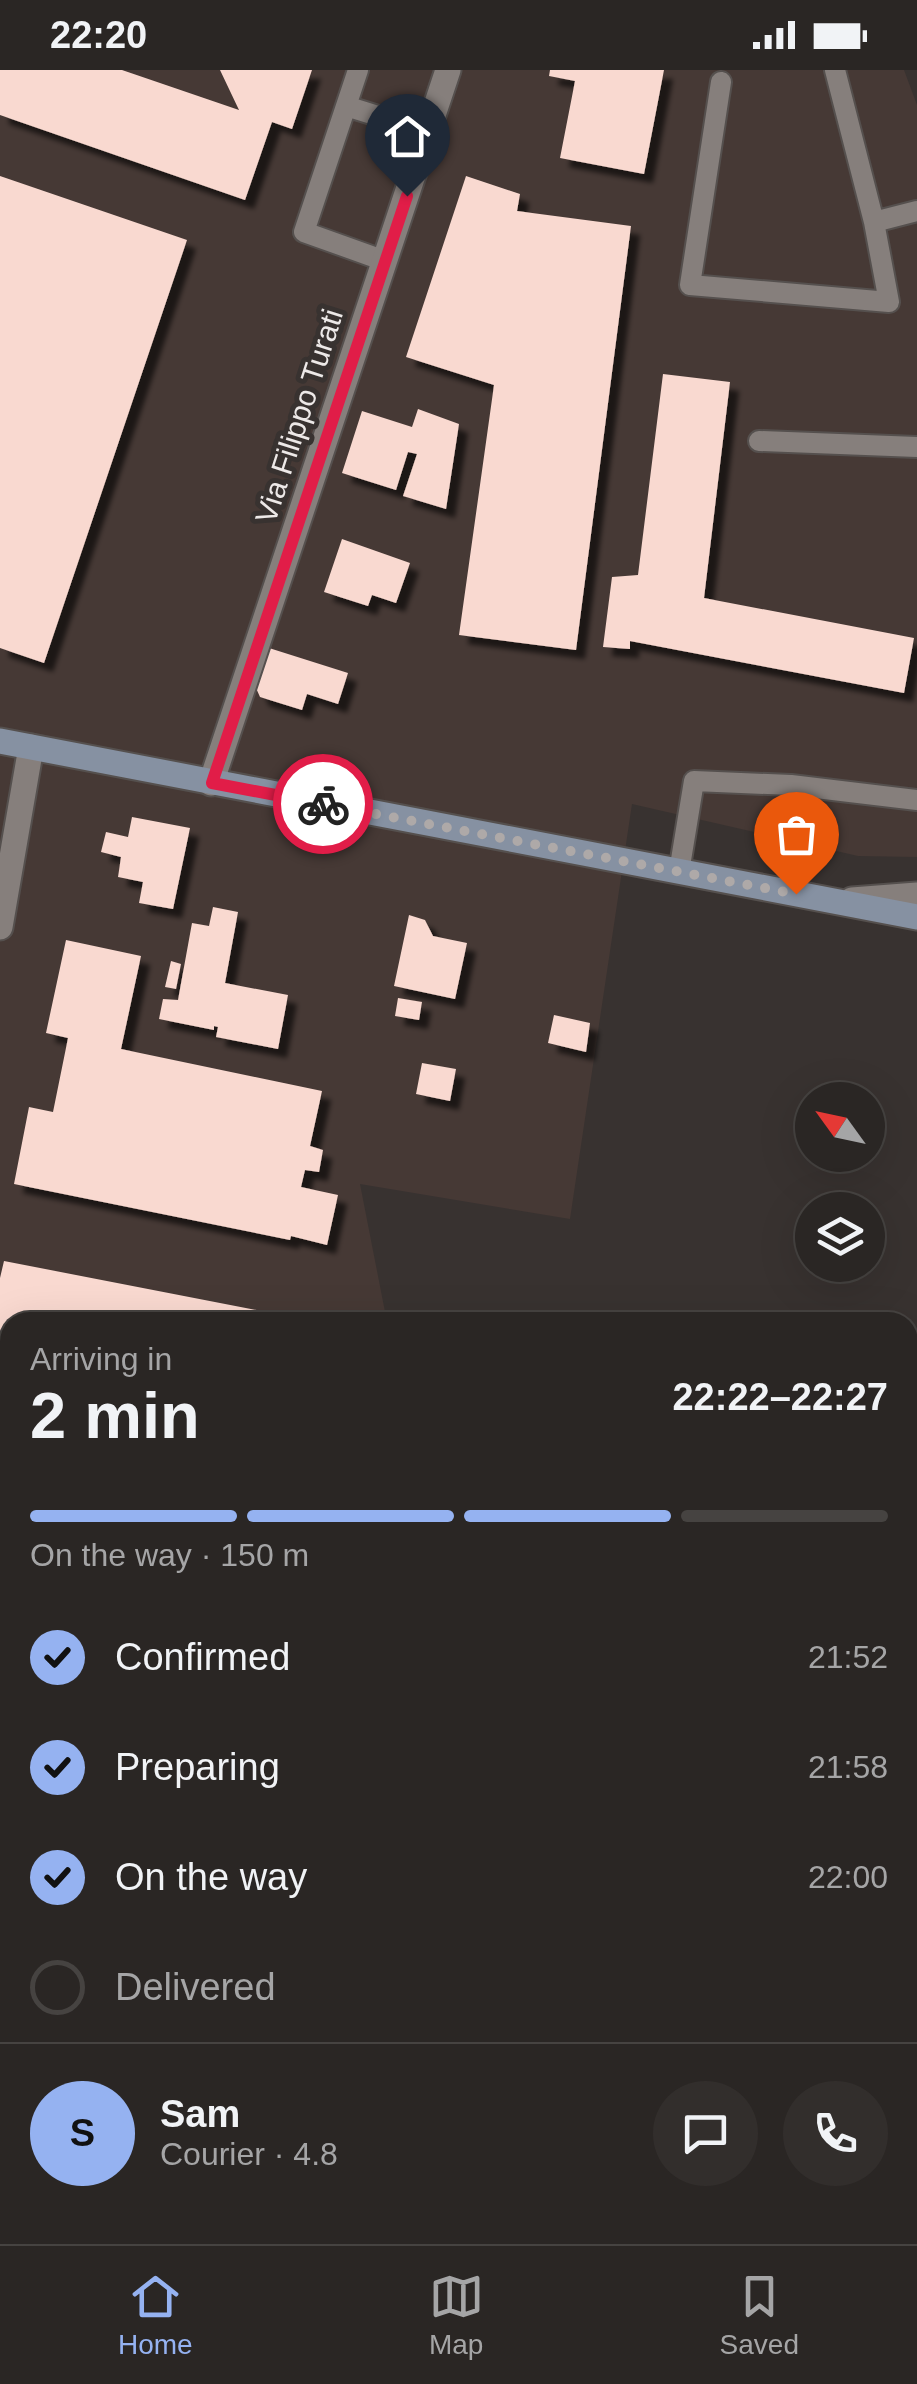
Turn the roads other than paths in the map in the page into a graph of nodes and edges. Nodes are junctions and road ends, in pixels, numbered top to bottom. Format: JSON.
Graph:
{"nodes":[{"id":1,"x":358,"y":70,"type":"edge"},
{"id":2,"x":448,"y":70,"type":"edge"},
{"id":3,"x":835,"y":70,"type":"edge"},
{"id":4,"x":721,"y":82,"type":"dead end"},
{"id":5,"x":346,"y":106,"type":"junction"},
{"id":6,"x":429,"y":132,"type":"junction"},
{"id":7,"x":917,"y":211,"type":"edge"},
{"id":8,"x":874,"y":222,"type":"junction"},
{"id":9,"x":386,"y":261,"type":"junction"},
{"id":10,"x":760,"y":442,"type":"dead end"},
{"id":11,"x":917,"y":446,"type":"edge"},
{"id":12,"x":0,"y":742,"type":"edge"},
{"id":13,"x":31,"y":747,"type":"junction"},
{"id":14,"x":212,"y":783,"type":"junction"},
{"id":15,"x":917,"y":800,"type":"edge"},
{"id":16,"x":10,"y":811,"type":"edge"},
{"id":17,"x":679,"y":872,"type":"junction"},
{"id":18,"x":917,"y":895,"type":"edge"},
{"id":19,"x":836,"y":902,"type":"junction"},
{"id":20,"x":917,"y":918,"type":"edge"},
{"id":21,"x":0,"y":927,"type":"edge"}],
"edges":[{"from":1,"to":5,"type":"lane"},
{"from":2,"to":6,"type":"street","name":"Via Filippo Turati"},
{"from":3,"to":8,"type":"lane"},
{"from":4,"to":8,"type":"lane"},
{"from":5,"to":6,"type":"lane"},
{"from":5,"to":9,"type":"lane"},
{"from":6,"to":9,"type":"street","name":"Via Filippo Turati"},
{"from":7,"to":8,"type":"lane"},
{"from":9,"to":14,"type":"street","name":"Via Filippo Turati"},
{"from":10,"to":11,"type":"lane"},
{"from":12,"to":13,"type":"street"},
{"from":13,"to":14,"type":"street"},
{"from":13,"to":16,"type":"street"},
{"from":14,"to":17,"type":"street"},
{"from":15,"to":17,"type":"lane"},
{"from":16,"to":21,"type":"street"},
{"from":17,"to":19,"type":"street"},
{"from":18,"to":19,"type":"street"},
{"from":19,"to":20,"type":"street"}]}
